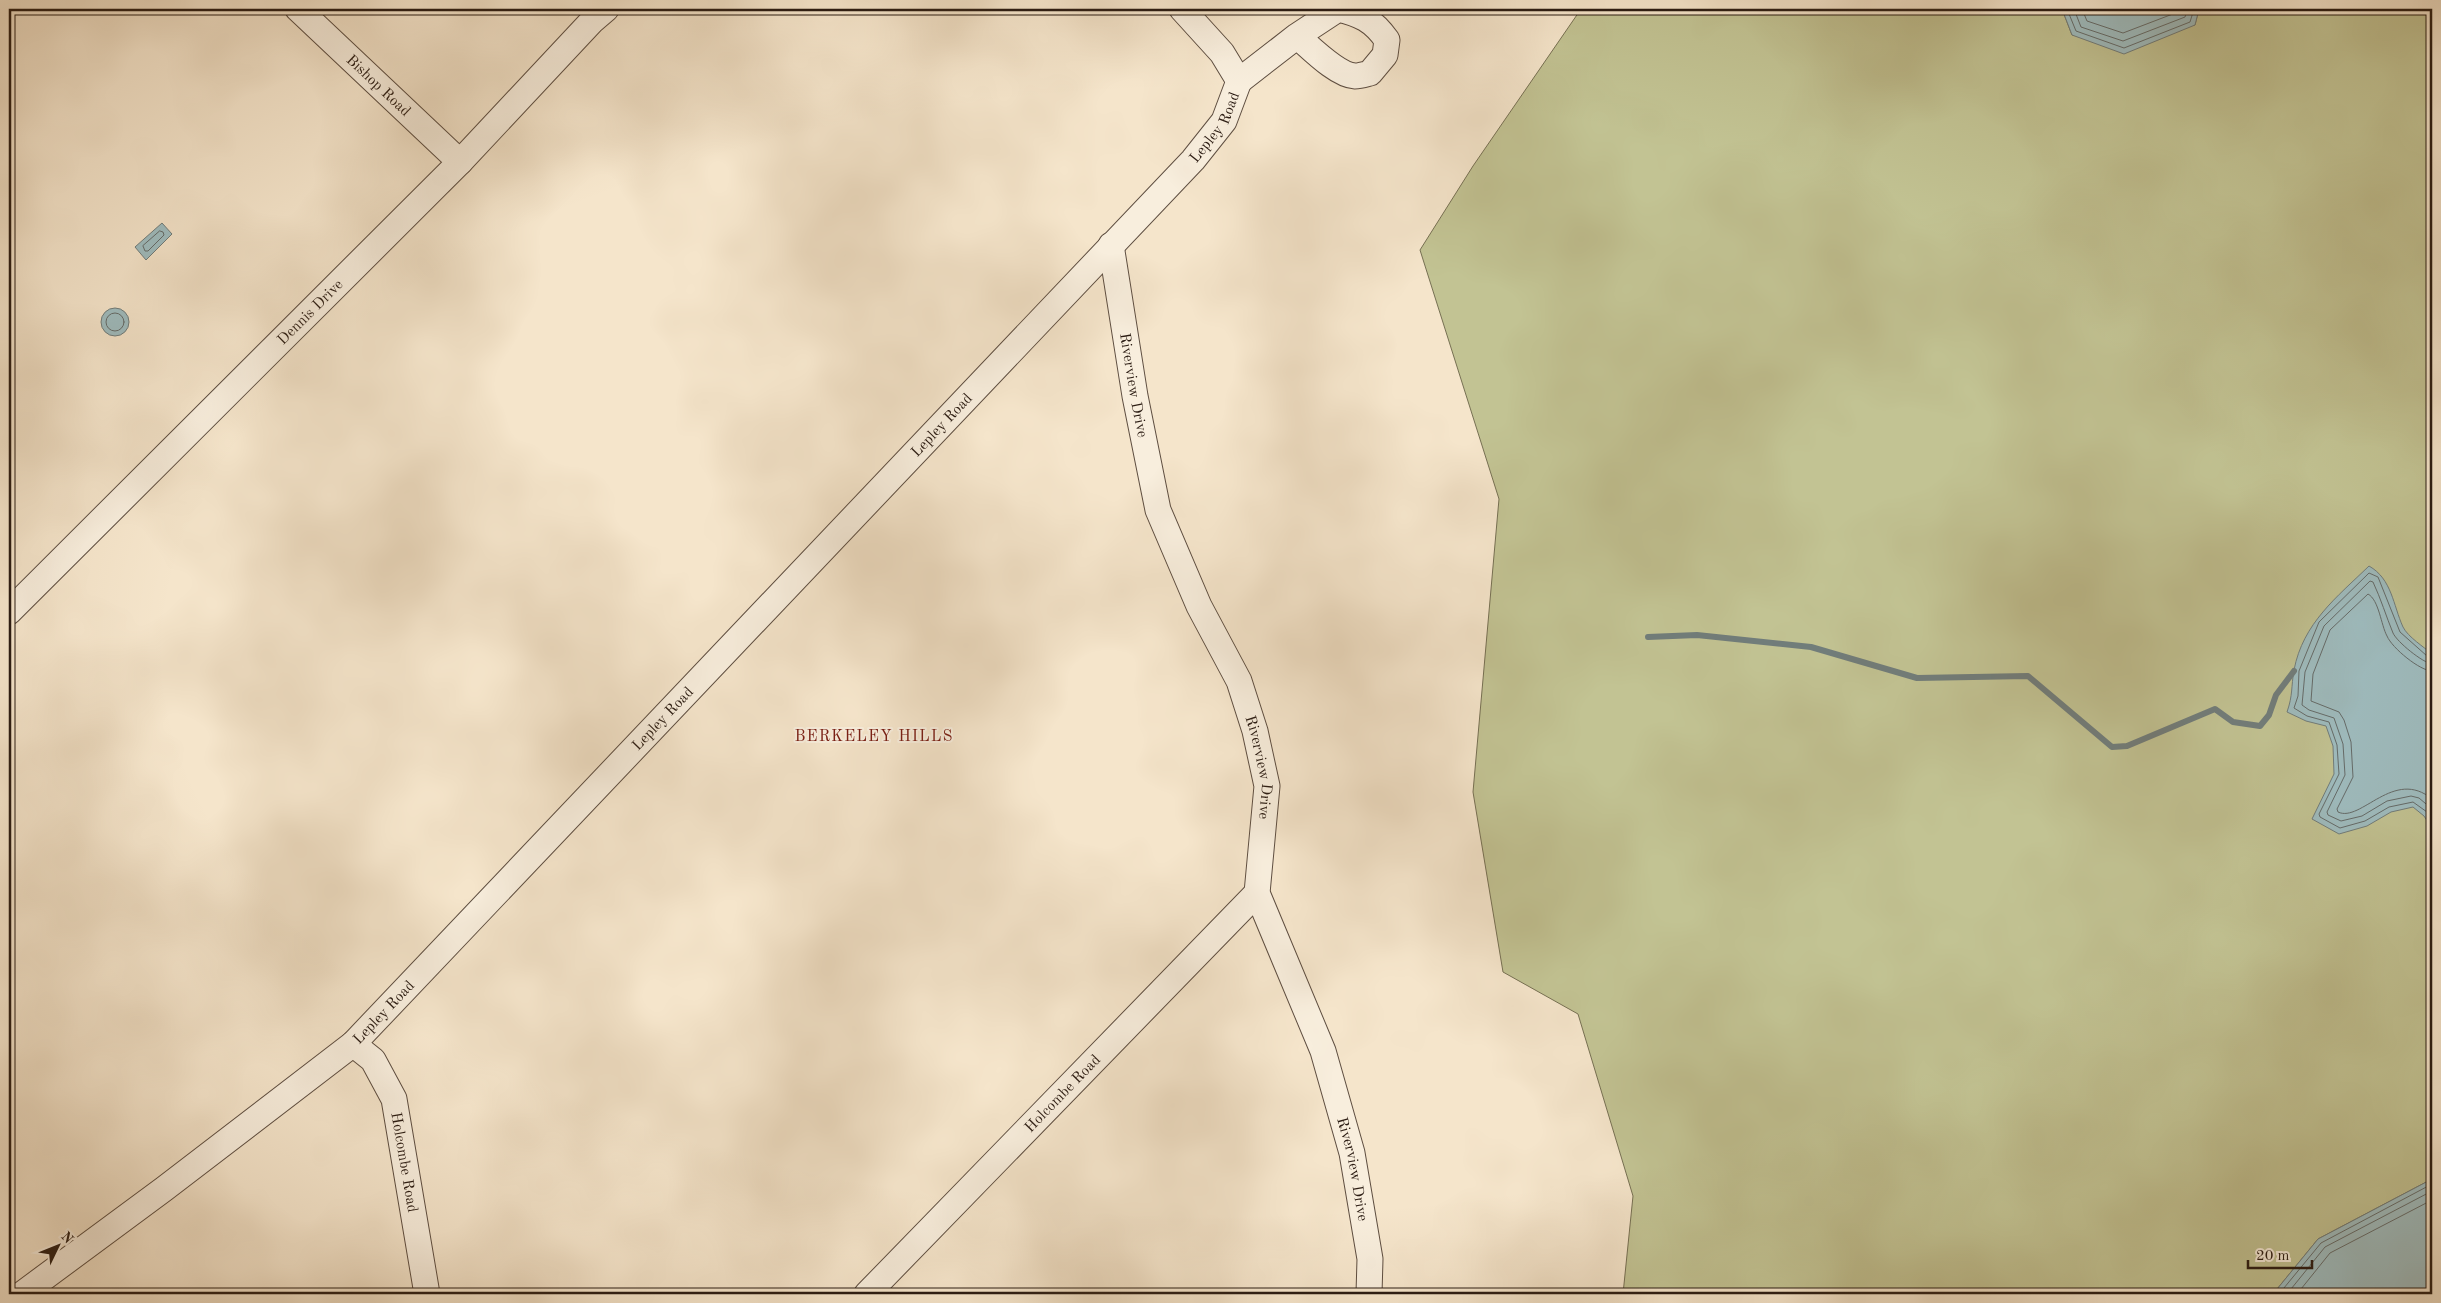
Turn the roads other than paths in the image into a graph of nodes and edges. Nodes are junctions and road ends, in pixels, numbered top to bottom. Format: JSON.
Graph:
{"nodes":[{"id":1,"x":298,"y":9,"type":"edge"},
{"id":2,"x":606,"y":9,"type":"edge"},
{"id":3,"x":1182,"y":9,"type":"edge"},
{"id":4,"x":1297,"y":36,"type":"dead end"},
{"id":5,"x":1239,"y":81,"type":"junction"},
{"id":6,"x":460,"y":162,"type":"junction"},
{"id":7,"x":1111,"y":245,"type":"junction"},
{"id":8,"x":9,"y":612,"type":"edge"},
{"id":9,"x":1257,"y":893,"type":"junction"},
{"id":10,"x":353,"y":1044,"type":"junction"},
{"id":11,"x":22,"y":1294,"type":"edge"},
{"id":12,"x":427,"y":1294,"type":"edge"},
{"id":13,"x":867,"y":1294,"type":"edge"},
{"id":14,"x":1369,"y":1294,"type":"edge"}],
"edges":[{"from":1,"to":6,"type":"street","name":"Bishop Road"},
{"from":2,"to":6,"type":"street","name":"Dennis Drive"},
{"from":3,"to":5,"type":"street"},
{"from":4,"to":5,"type":"street"},
{"from":5,"to":7,"type":"street","name":"Lepley Road"},
{"from":6,"to":8,"type":"street","name":"Dennis Drive"},
{"from":7,"to":9,"type":"street","name":"Riverview Drive"},
{"from":7,"to":10,"type":"street","name":"Lepley Road"},
{"from":9,"to":13,"type":"street","name":"Holcombe Road"},
{"from":9,"to":14,"type":"street","name":"Riverview Drive"},
{"from":10,"to":11,"type":"street","name":"Lepley Road"},
{"from":10,"to":12,"type":"street","name":"Holcombe Road"}]}
